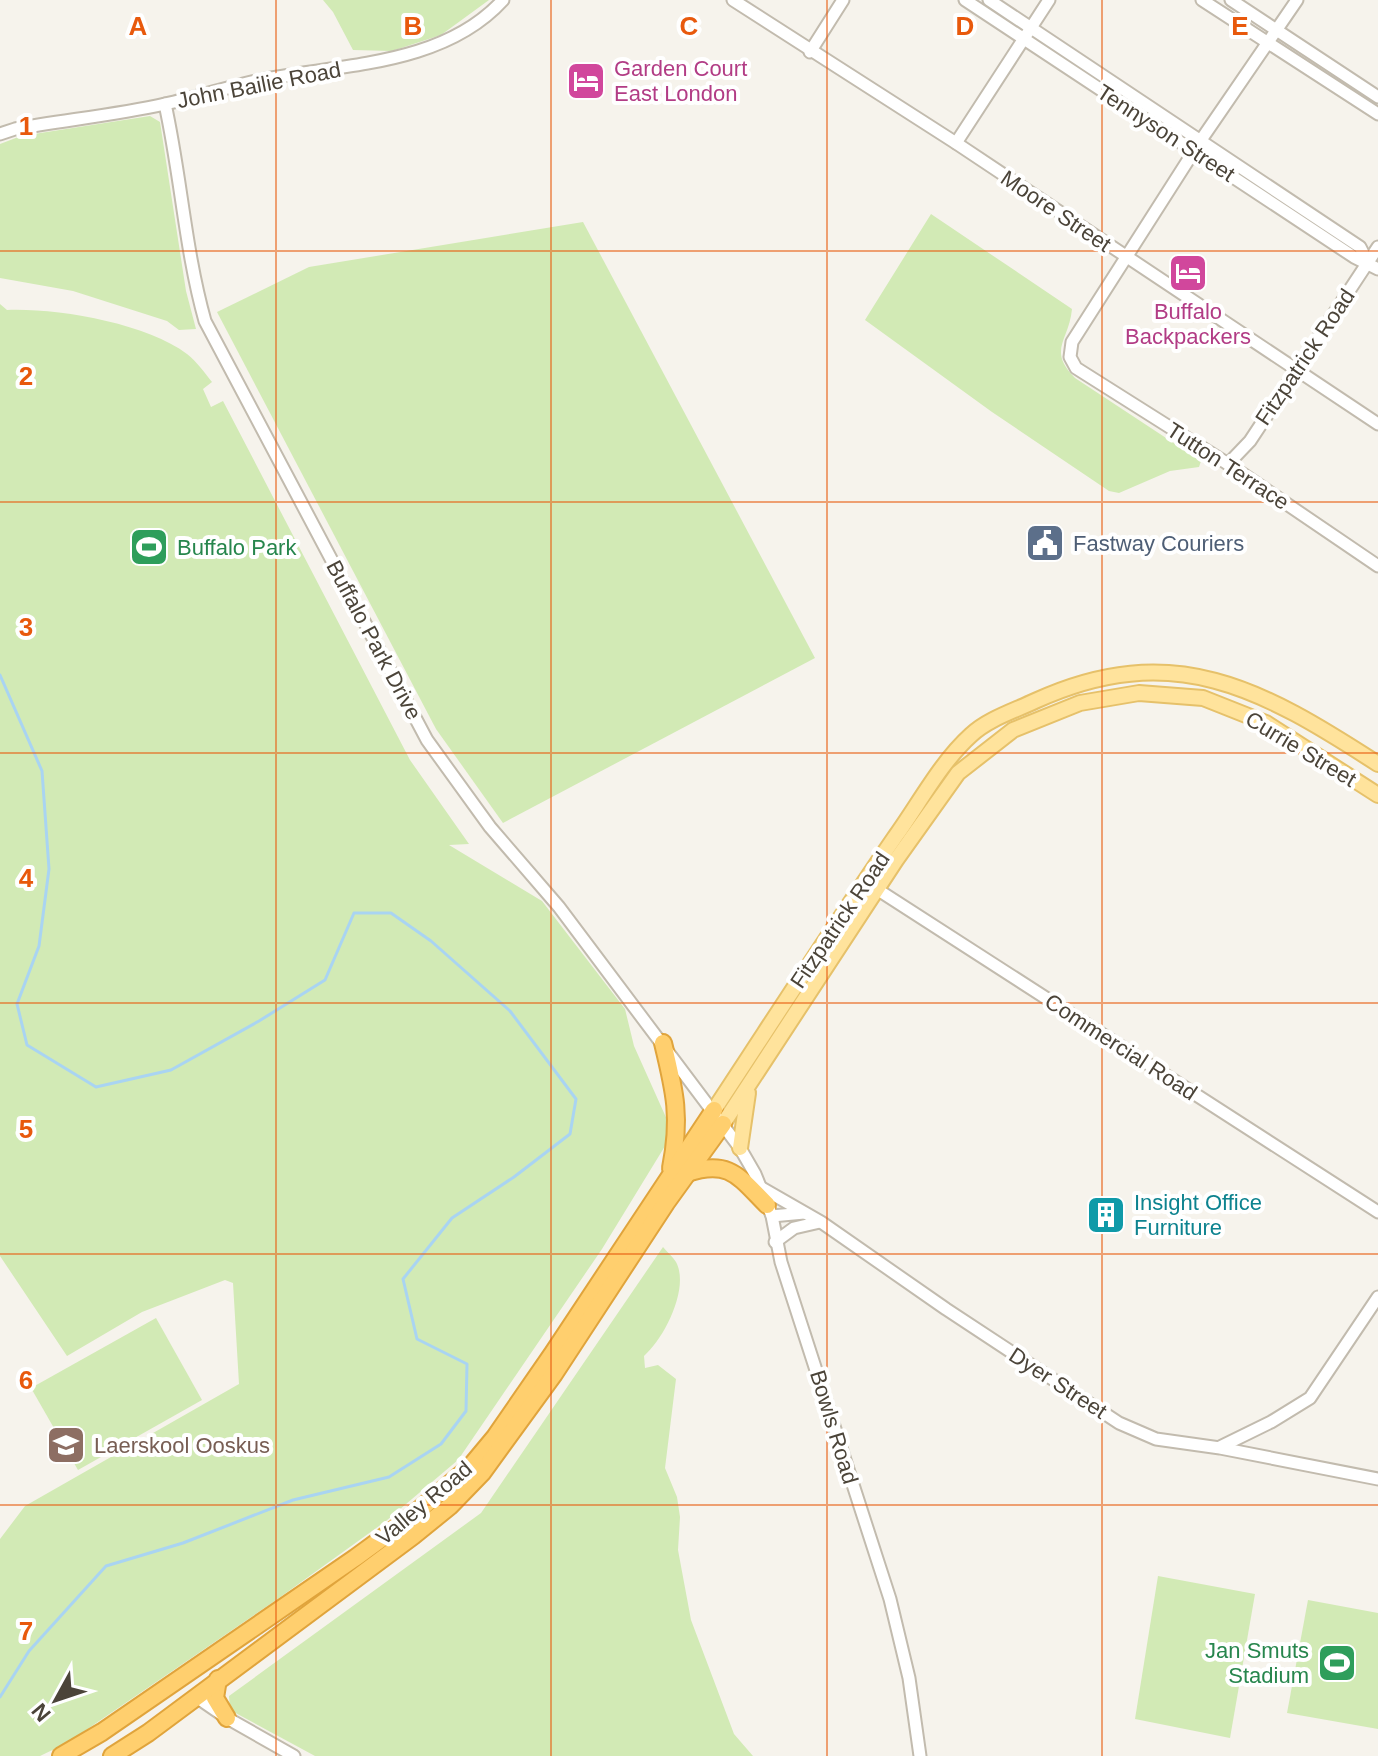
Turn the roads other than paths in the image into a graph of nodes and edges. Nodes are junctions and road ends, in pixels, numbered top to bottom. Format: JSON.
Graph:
{"nodes":[{"id":1,"x":503,"y":0,"type":"edge"},
{"id":2,"x":733,"y":0,"type":"edge"},
{"id":3,"x":843,"y":0,"type":"edge"},
{"id":4,"x":965,"y":0,"type":"edge"},
{"id":5,"x":989,"y":0,"type":"edge"},
{"id":6,"x":1049,"y":0,"type":"edge"},
{"id":7,"x":1202,"y":0,"type":"edge"},
{"id":8,"x":1231,"y":0,"type":"edge"},
{"id":9,"x":1297,"y":0,"type":"edge"},
{"id":10,"x":1031,"y":28,"type":"junction"},
{"id":11,"x":1276,"y":29,"type":"junction"},
{"id":12,"x":1024,"y":39,"type":"junction"},
{"id":13,"x":1267,"y":43,"type":"junction"},
{"id":14,"x":810,"y":52,"type":"junction"},
{"id":15,"x":1378,"y":97,"type":"edge"},
{"id":16,"x":165,"y":104,"type":"junction"},
{"id":17,"x":1378,"y":114,"type":"edge"},
{"id":18,"x":0,"y":134,"type":"edge"},
{"id":19,"x":1201,"y":140,"type":"junction"},
{"id":20,"x":956,"y":143,"type":"junction"},
{"id":21,"x":1193,"y":151,"type":"junction"},
{"id":22,"x":1378,"y":247,"type":"edge"},
{"id":23,"x":1126,"y":259,"type":"junction"},
{"id":24,"x":1373,"y":266,"type":"edge"},
{"id":25,"x":1297,"y":372,"type":"junction"},
{"id":26,"x":1378,"y":424,"type":"edge"},
{"id":27,"x":1228,"y":464,"type":"junction"},
{"id":28,"x":1378,"y":566,"type":"edge"},
{"id":29,"x":971,"y":734,"type":"joint"},
{"id":30,"x":1378,"y":764,"type":"edge"},
{"id":31,"x":958,"y":773,"type":"joint"},
{"id":32,"x":1378,"y":795,"type":"edge"},
{"id":33,"x":871,"y":885,"type":"junction"},
{"id":34,"x":663,"y":1043,"type":"junction"},
{"id":35,"x":750,"y":1085,"type":"junction"},
{"id":36,"x":718,"y":1117,"type":"junction"},
{"id":37,"x":740,"y":1148,"type":"junction"},
{"id":38,"x":687,"y":1173,"type":"junction"},
{"id":39,"x":669,"y":1178,"type":"junction"},
{"id":40,"x":760,"y":1187,"type":"junction"},
{"id":41,"x":770,"y":1210,"type":"junction"},
{"id":42,"x":1378,"y":1212,"type":"edge"},
{"id":43,"x":805,"y":1213,"type":"junction"},
{"id":44,"x":821,"y":1222,"type":"junction"},
{"id":45,"x":775,"y":1242,"type":"junction"},
{"id":46,"x":1378,"y":1297,"type":"edge"},
{"id":47,"x":1220,"y":1448,"type":"junction"},
{"id":48,"x":1378,"y":1479,"type":"edge"},
{"id":49,"x":218,"y":1679,"type":"junction"},
{"id":50,"x":195,"y":1696,"type":"junction"},
{"id":51,"x":227,"y":1718,"type":"junction"},
{"id":52,"x":102,"y":1732,"type":"junction"},
{"id":53,"x":61,"y":1756,"type":"edge"},
{"id":54,"x":112,"y":1756,"type":"edge"},
{"id":55,"x":294,"y":1756,"type":"edge"},
{"id":56,"x":920,"y":1756,"type":"edge"}],
"edges":[{"from":1,"to":16,"type":"street","name":"John Bailie Road"},
{"from":2,"to":14,"type":"street","name":"Moore Street"},
{"from":3,"to":14,"type":"street"},
{"from":4,"to":12,"type":"street","name":"Tennyson Street"},
{"from":5,"to":10,"type":"street","name":"Tennyson Street"},
{"from":6,"to":10,"type":"street"},
{"from":7,"to":13,"type":"street"},
{"from":8,"to":11,"type":"street"},
{"from":9,"to":11,"type":"street"},
{"from":10,"to":12,"type":"street"},
{"from":10,"to":19,"type":"street","name":"Tennyson Street"},
{"from":11,"to":13,"type":"street"},
{"from":11,"to":15,"type":"street"},
{"from":12,"to":20,"type":"street"},
{"from":12,"to":21,"type":"street","name":"Tennyson Street"},
{"from":13,"to":17,"type":"street"},
{"from":13,"to":19,"type":"street"},
{"from":14,"to":20,"type":"street","name":"Moore Street"},
{"from":16,"to":18,"type":"street","name":"John Bailie Road"},
{"from":16,"to":34,"type":"street","name":"Buffalo Park Drive"},
{"from":19,"to":21,"type":"street"},
{"from":19,"to":24,"type":"street","name":"Tennyson Street"},
{"from":20,"to":23,"type":"street","name":"Moore Street"},
{"from":21,"to":23,"type":"street"},
{"from":21,"to":24,"type":"street","name":"Tennyson Street"},
{"from":22,"to":24,"type":"street","name":"Fitzpatrick Road"},
{"from":23,"to":25,"type":"street","name":"Moore Street"},
{"from":23,"to":27,"type":"street","name":"Tutton Terrace"},
{"from":24,"to":25,"type":"street","name":"Fitzpatrick Road"},
{"from":25,"to":26,"type":"street","name":"Moore Street"},
{"from":25,"to":27,"type":"street","name":"Fitzpatrick Road"},
{"from":27,"to":28,"type":"street","name":"Tutton Terrace"},
{"from":29,"to":30,"type":"main road","name":"Currie Street"},
{"from":29,"to":33,"type":"main road","name":"Fitzpatrick Road"},
{"from":31,"to":32,"type":"main road","name":"Currie Street"},
{"from":31,"to":33,"type":"main road","name":"Fitzpatrick Road"},
{"from":33,"to":35,"type":"main road","name":"Fitzpatrick Road"},
{"from":33,"to":36,"type":"main road","name":"Fitzpatrick Road"},
{"from":33,"to":42,"type":"street","name":"Commercial Road"},
{"from":34,"to":36,"type":"street","name":"Buffalo Park Drive"},
{"from":34,"to":39,"type":"highway"},
{"from":35,"to":36,"type":"main road","name":"Fitzpatrick Road"},
{"from":35,"to":37,"type":"main road"},
{"from":36,"to":37,"type":"street","name":"Bowls Road"},
{"from":36,"to":38,"type":"highway","name":"Valley Road"},
{"from":36,"to":39,"type":"highway","name":"Valley Road"},
{"from":37,"to":40,"type":"street","name":"Bowls Road"},
{"from":38,"to":41,"type":"highway"},
{"from":38,"to":49,"type":"highway","name":"Valley Road"},
{"from":39,"to":52,"type":"highway","name":"Valley Road"},
{"from":40,"to":41,"type":"street","name":"Bowls Road"},
{"from":40,"to":43,"type":"street","name":"Dyer Street"},
{"from":41,"to":43,"type":"street"},
{"from":41,"to":45,"type":"street","name":"Bowls Road"},
{"from":43,"to":44,"type":"street","name":"Dyer Street"},
{"from":44,"to":45,"type":"street"},
{"from":44,"to":47,"type":"street","name":"Dyer Street"},
{"from":45,"to":56,"type":"street","name":"Bowls Road"},
{"from":46,"to":47,"type":"street"},
{"from":47,"to":48,"type":"street","name":"Dyer Street"},
{"from":49,"to":50,"type":"highway","name":"Valley Road"},
{"from":49,"to":51,"type":"highway"},
{"from":50,"to":51,"type":"street"},
{"from":50,"to":52,"type":"highway"},
{"from":50,"to":54,"type":"highway","name":"Valley Road"},
{"from":51,"to":55,"type":"street"},
{"from":52,"to":53,"type":"highway","name":"Valley Road"}]}
